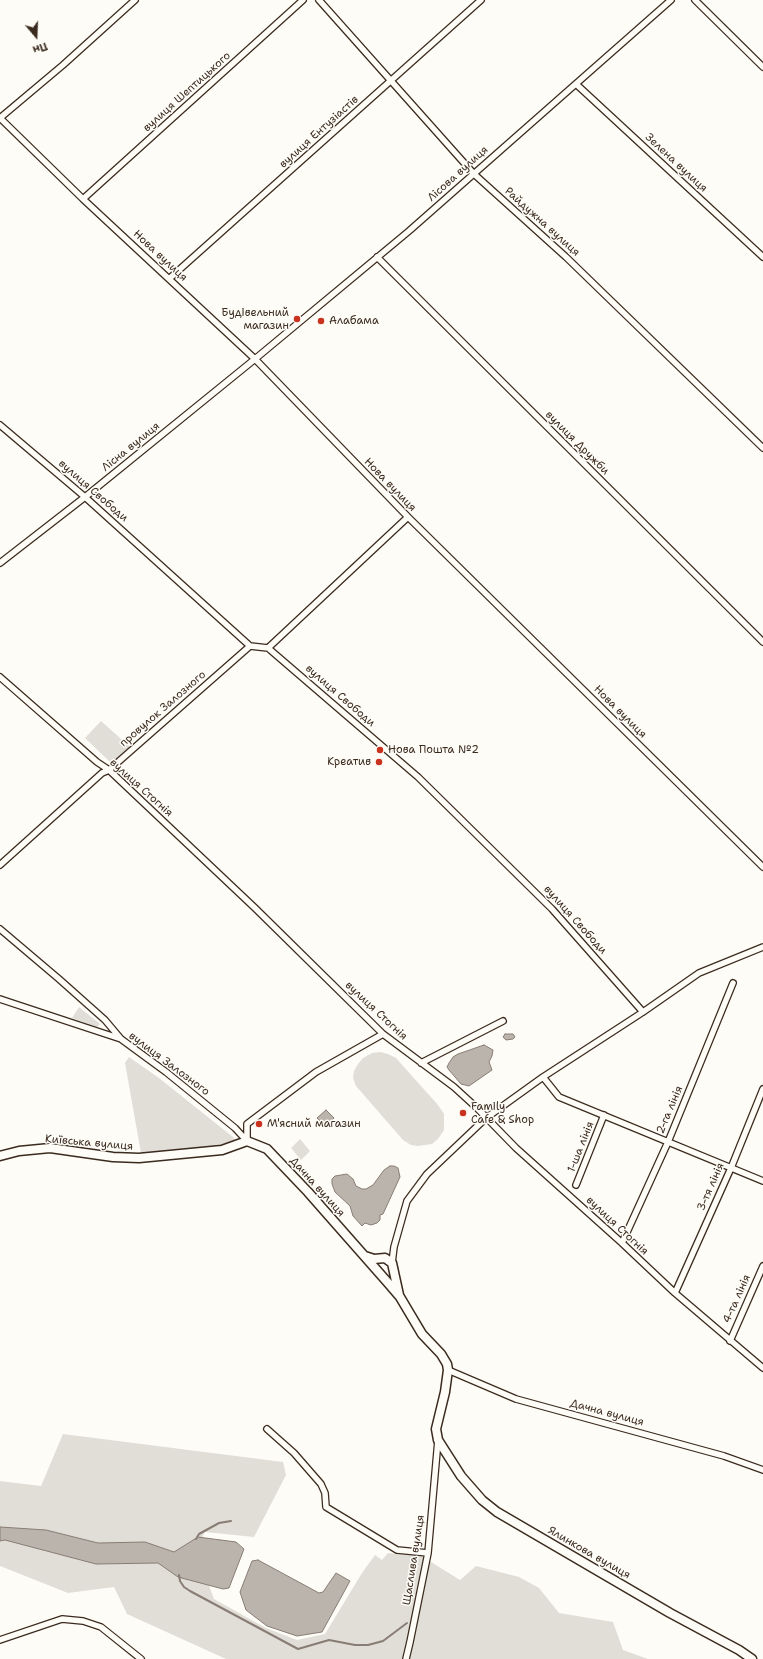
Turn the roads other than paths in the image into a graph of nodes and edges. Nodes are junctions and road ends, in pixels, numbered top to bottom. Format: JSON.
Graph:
{"nodes":[{"id":1,"x":135,"y":0,"type":"edge"},
{"id":2,"x":303,"y":0,"type":"edge"},
{"id":3,"x":319,"y":0,"type":"edge"},
{"id":4,"x":481,"y":0,"type":"edge"},
{"id":5,"x":670,"y":0,"type":"edge"},
{"id":6,"x":695,"y":0,"type":"edge"},
{"id":7,"x":763,"y":67,"type":"edge"},
{"id":8,"x":391,"y":82,"type":"junction"},
{"id":9,"x":576,"y":84,"type":"junction"},
{"id":10,"x":0,"y":118,"type":"edge"},
{"id":11,"x":474,"y":174,"type":"junction"},
{"id":12,"x":83,"y":199,"type":"junction"},
{"id":13,"x":377,"y":257,"type":"junction"},
{"id":14,"x":763,"y":257,"type":"edge"},
{"id":15,"x":170,"y":278,"type":"junction"},
{"id":16,"x":255,"y":359,"type":"junction"},
{"id":17,"x":0,"y":425,"type":"edge"},
{"id":18,"x":763,"y":448,"type":"edge"},
{"id":19,"x":85,"y":497,"type":"junction"},
{"id":20,"x":408,"y":517,"type":"junction"},
{"id":21,"x":0,"y":563,"type":"edge"},
{"id":22,"x":763,"y":642,"type":"edge"},
{"id":23,"x":250,"y":646,"type":"junction"},
{"id":24,"x":268,"y":648,"type":"junction"},
{"id":25,"x":0,"y":677,"type":"edge"},
{"id":26,"x":109,"y":770,"type":"junction"},
{"id":27,"x":0,"y":865,"type":"edge"},
{"id":28,"x":763,"y":867,"type":"edge"},
{"id":29,"x":0,"y":929,"type":"edge"},
{"id":30,"x":763,"y":947,"type":"edge"},
{"id":31,"x":733,"y":983,"type":"dead end"},
{"id":32,"x":0,"y":999,"type":"edge"},
{"id":33,"x":643,"y":1012,"type":"junction"},
{"id":34,"x":503,"y":1021,"type":"dead end"},
{"id":35,"x":383,"y":1034,"type":"junction"},
{"id":36,"x":121,"y":1040,"type":"junction"},
{"id":37,"x":421,"y":1063,"type":"junction"},
{"id":38,"x":543,"y":1077,"type":"junction"},
{"id":39,"x":763,"y":1089,"type":"edge"},
{"id":40,"x":604,"y":1115,"type":"junction"},
{"id":41,"x":486,"y":1118,"type":"junction"},
{"id":42,"x":247,"y":1141,"type":"junction"},
{"id":43,"x":668,"y":1142,"type":"junction"},
{"id":44,"x":0,"y":1156,"type":"edge"},
{"id":45,"x":731,"y":1168,"type":"junction"},
{"id":46,"x":763,"y":1181,"type":"edge"},
{"id":47,"x":576,"y":1186,"type":"dead end"},
{"id":48,"x":622,"y":1243,"type":"junction"},
{"id":49,"x":394,"y":1247,"type":"junction"},
{"id":50,"x":364,"y":1256,"type":"junction"},
{"id":51,"x":380,"y":1259,"type":"junction"},
{"id":52,"x":392,"y":1266,"type":"junction"},
{"id":53,"x":763,"y":1266,"type":"edge"},
{"id":54,"x":377,"y":1272,"type":"junction"},
{"id":55,"x":675,"y":1293,"type":"junction"},
{"id":56,"x":400,"y":1297,"type":"junction"},
{"id":57,"x":730,"y":1341,"type":"junction"},
{"id":58,"x":763,"y":1368,"type":"edge"},
{"id":59,"x":448,"y":1370,"type":"junction"},
{"id":60,"x":267,"y":1429,"type":"dead end"},
{"id":61,"x":438,"y":1440,"type":"junction"},
{"id":62,"x":763,"y":1470,"type":"edge"},
{"id":63,"x":428,"y":1553,"type":"junction"},
{"id":64,"x":0,"y":1640,"type":"edge"},
{"id":65,"x":141,"y":1659,"type":"edge"},
{"id":66,"x":406,"y":1659,"type":"edge"},
{"id":67,"x":752,"y":1659,"type":"edge"}],
"edges":[{"from":1,"to":10,"type":"street"},
{"from":2,"to":12,"type":"street","name":"вулиця Шептицького"},
{"from":3,"to":8,"type":"street","name":"Райдужна вулиця"},
{"from":4,"to":8,"type":"street","name":"вулиця Ентузіастів"},
{"from":5,"to":9,"type":"street","name":"Лісова вулиця"},
{"from":6,"to":7,"type":"street"},
{"from":8,"to":11,"type":"street","name":"Райдужна вулиця"},
{"from":8,"to":15,"type":"street","name":"вулиця Ентузіастів"},
{"from":9,"to":11,"type":"street","name":"Лісова вулиця"},
{"from":9,"to":14,"type":"street","name":"Зелена вулиця"},
{"from":10,"to":12,"type":"street","name":"Нова вулиця"},
{"from":11,"to":13,"type":"street","name":"Лісова вулиця"},
{"from":11,"to":18,"type":"street","name":"Райдужна вулиця"},
{"from":12,"to":15,"type":"street","name":"Нова вулиця"},
{"from":13,"to":16,"type":"street","name":"Лісова вулиця"},
{"from":13,"to":22,"type":"street","name":"вулиця Дружби"},
{"from":15,"to":16,"type":"street","name":"Нова вулиця"},
{"from":16,"to":19,"type":"street","name":"Лісна вулиця"},
{"from":16,"to":20,"type":"street","name":"Нова вулиця"},
{"from":17,"to":19,"type":"street","name":"вулиця Свободи"},
{"from":19,"to":21,"type":"street","name":"Лісна вулиця"},
{"from":19,"to":23,"type":"street","name":"вулиця Свободи"},
{"from":20,"to":24,"type":"street"},
{"from":20,"to":28,"type":"street","name":"Нова вулиця"},
{"from":23,"to":24,"type":"street"},
{"from":23,"to":26,"type":"street","name":"провулок Залозного"},
{"from":24,"to":33,"type":"street","name":"вулиця Свободи"},
{"from":25,"to":26,"type":"street","name":"вулиця Стогнія"},
{"from":26,"to":27,"type":"street","name":"провулок Залозного"},
{"from":26,"to":35,"type":"street","name":"вулиця Стогнія"},
{"from":29,"to":36,"type":"street"},
{"from":30,"to":33,"type":"street"},
{"from":31,"to":43,"type":"street","name":"2-га лінія"},
{"from":32,"to":36,"type":"street","name":"вулиця Залозного"},
{"from":33,"to":38,"type":"street"},
{"from":34,"to":37,"type":"street"},
{"from":35,"to":37,"type":"street","name":"вулиця Стогнія"},
{"from":35,"to":42,"type":"street"},
{"from":36,"to":42,"type":"street","name":"вулиця Залозного"},
{"from":37,"to":41,"type":"street","name":"вулиця Стогнія"},
{"from":38,"to":40,"type":"street"},
{"from":38,"to":41,"type":"street"},
{"from":39,"to":45,"type":"street","name":"3-тя лінія"},
{"from":40,"to":43,"type":"street"},
{"from":40,"to":47,"type":"street","name":"1-ша лінія"},
{"from":41,"to":48,"type":"street","name":"вулиця Стогнія"},
{"from":41,"to":49,"type":"street"},
{"from":42,"to":44,"type":"street","name":"Київська вулиця"},
{"from":42,"to":50,"type":"street","name":"Дачна вулиця"},
{"from":43,"to":45,"type":"street"},
{"from":43,"to":48,"type":"street","name":"2-га лінія"},
{"from":45,"to":46,"type":"street"},
{"from":45,"to":55,"type":"street","name":"3-тя лінія"},
{"from":48,"to":55,"type":"street","name":"вулиця Стогнія"},
{"from":49,"to":51,"type":"street"},
{"from":49,"to":52,"type":"street"},
{"from":50,"to":51,"type":"street"},
{"from":50,"to":54,"type":"street","name":"Дачна вулиця"},
{"from":51,"to":52,"type":"street"},
{"from":51,"to":54,"type":"street"},
{"from":52,"to":54,"type":"street"},
{"from":52,"to":56,"type":"street"},
{"from":53,"to":57,"type":"street","name":"4-та лінія"},
{"from":54,"to":56,"type":"street","name":"Дачна вулиця"},
{"from":55,"to":57,"type":"street","name":"вулиця Стогнія"},
{"from":56,"to":59,"type":"street"},
{"from":57,"to":58,"type":"street","name":"вулиця Стогнія"},
{"from":59,"to":61,"type":"street"},
{"from":59,"to":62,"type":"street","name":"Дачна вулиця"},
{"from":60,"to":63,"type":"street"},
{"from":61,"to":63,"type":"street","name":"Щаслива вулиця"},
{"from":61,"to":67,"type":"street","name":"Ялинкова вулиця"},
{"from":63,"to":66,"type":"street","name":"Щаслива вулиця"},
{"from":64,"to":65,"type":"street"}]}
